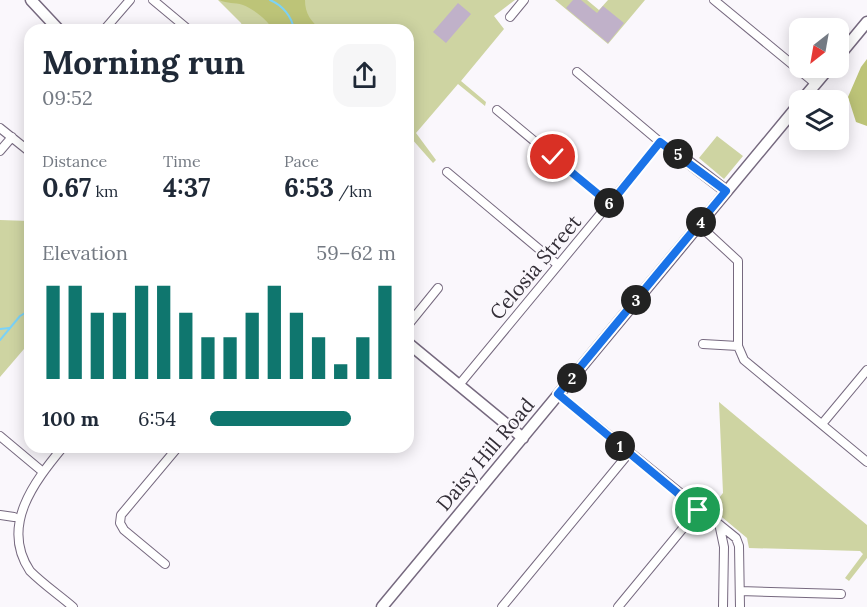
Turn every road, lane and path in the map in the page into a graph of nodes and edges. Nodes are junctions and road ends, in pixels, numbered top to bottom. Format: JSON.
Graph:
{"nodes":[{"id":1,"x":30,"y":0,"type":"edge"},
{"id":2,"x":130,"y":0,"type":"edge"},
{"id":3,"x":153,"y":0,"type":"edge"},
{"id":4,"x":524,"y":0,"type":"edge"},
{"id":5,"x":714,"y":0,"type":"edge"},
{"id":6,"x":510,"y":17,"type":"dead end"},
{"id":7,"x":867,"y":22,"type":"edge"},
{"id":8,"x":47,"y":24,"type":"edge"},
{"id":9,"x":53,"y":24,"type":"edge"},
{"id":10,"x":109,"y":24,"type":"edge"},
{"id":11,"x":182,"y":24,"type":"edge"},
{"id":12,"x":849,"y":44,"type":"edge"},
{"id":13,"x":577,"y":72,"type":"dead end"},
{"id":14,"x":821,"y":78,"type":"edge"},
{"id":15,"x":816,"y":84,"type":"junction"},
{"id":16,"x":811,"y":90,"type":"edge"},
{"id":17,"x":497,"y":110,"type":"dead end"},
{"id":18,"x":789,"y":116,"type":"edge"},
{"id":19,"x":0,"y":128,"type":"edge"},
{"id":20,"x":12,"y":137,"type":"junction"},
{"id":21,"x":660,"y":142,"type":"junction"},
{"id":22,"x":24,"y":147,"type":"edge"},
{"id":23,"x":0,"y":151,"type":"edge"},
{"id":24,"x":687,"y":161,"type":"joint"},
{"id":25,"x":447,"y":172,"type":"dead end"},
{"id":26,"x":726,"y":191,"type":"junction"},
{"id":27,"x":610,"y":204,"type":"junction"},
{"id":28,"x":699,"y":225,"type":"junction"},
{"id":29,"x":558,"y":265,"type":"junction"},
{"id":30,"x":438,"y":288,"type":"dead end"},
{"id":31,"x":414,"y":317,"type":"edge"},
{"id":32,"x":703,"y":344,"type":"dead end"},
{"id":33,"x":738,"y":346,"type":"junction"},
{"id":34,"x":414,"y":348,"type":"edge"},
{"id":35,"x":867,"y":370,"type":"edge"},
{"id":36,"x":459,"y":385,"type":"junction"},
{"id":37,"x":558,"y":394,"type":"junction"},
{"id":38,"x":822,"y":424,"type":"junction"},
{"id":39,"x":0,"y":436,"type":"edge"},
{"id":40,"x":523,"y":438,"type":"junction"},
{"id":41,"x":58,"y":453,"type":"edge"},
{"id":42,"x":173,"y":453,"type":"edge"},
{"id":43,"x":629,"y":453,"type":"junction"},
{"id":44,"x":867,"y":462,"type":"edge"},
{"id":45,"x":43,"y":471,"type":"junction"},
{"id":46,"x":698,"y":510,"type":"junction"},
{"id":47,"x":0,"y":514,"type":"edge"},
{"id":48,"x":14,"y":517,"type":"junction"},
{"id":49,"x":720,"y":528,"type":"junction"},
{"id":50,"x":165,"y":564,"type":"dead end"},
{"id":51,"x":740,"y":591,"type":"junction"},
{"id":52,"x":841,"y":594,"type":"dead end"},
{"id":53,"x":74,"y":607,"type":"edge"},
{"id":54,"x":382,"y":607,"type":"edge"},
{"id":55,"x":502,"y":607,"type":"edge"},
{"id":56,"x":618,"y":607,"type":"edge"},
{"id":57,"x":723,"y":607,"type":"edge"},
{"id":58,"x":740,"y":607,"type":"edge"}],
"edges":[{"from":1,"to":8,"type":"street"},
{"from":1,"to":9,"type":"street"},
{"from":2,"to":10,"type":"street"},
{"from":3,"to":11,"type":"street"},
{"from":4,"to":6,"type":"street"},
{"from":5,"to":15,"type":"street"},
{"from":7,"to":12,"type":"street"},
{"from":13,"to":21,"type":"street"},
{"from":14,"to":15,"type":"street","name":"Daisy Hill Road"},
{"from":15,"to":16,"type":"street","name":"Daisy Hill Road"},
{"from":17,"to":27,"type":"street"},
{"from":18,"to":26,"type":"street","name":"Daisy Hill Road"},
{"from":19,"to":20,"type":"street"},
{"from":20,"to":22,"type":"street"},
{"from":20,"to":23,"type":"street"},
{"from":21,"to":24,"type":"street"},
{"from":21,"to":27,"type":"street","name":"Celosia Street"},
{"from":24,"to":26,"type":"street"},
{"from":25,"to":29,"type":"street"},
{"from":26,"to":28,"type":"street","name":"Daisy Hill Road"},
{"from":27,"to":29,"type":"street","name":"Celosia Street"},
{"from":28,"to":33,"type":"street"},
{"from":28,"to":37,"type":"street","name":"Daisy Hill Road"},
{"from":29,"to":36,"type":"street","name":"Celosia Street"},
{"from":30,"to":31,"type":"street"},
{"from":32,"to":33,"type":"street"},
{"from":33,"to":38,"type":"street"},
{"from":34,"to":36,"type":"street"},
{"from":35,"to":38,"type":"street"},
{"from":36,"to":40,"type":"street"},
{"from":37,"to":40,"type":"street","name":"Daisy Hill Road"},
{"from":37,"to":43,"type":"street"},
{"from":38,"to":44,"type":"street"},
{"from":39,"to":45,"type":"street"},
{"from":40,"to":54,"type":"street","name":"Daisy Hill Road"},
{"from":41,"to":45,"type":"street"},
{"from":42,"to":50,"type":"street"},
{"from":43,"to":46,"type":"street"},
{"from":43,"to":55,"type":"street"},
{"from":45,"to":48,"type":"street"},
{"from":46,"to":49,"type":"street"},
{"from":46,"to":56,"type":"street"},
{"from":47,"to":48,"type":"street"},
{"from":48,"to":53,"type":"street"},
{"from":49,"to":51,"type":"street"},
{"from":49,"to":57,"type":"street"},
{"from":51,"to":52,"type":"street"},
{"from":51,"to":58,"type":"street"}]}
